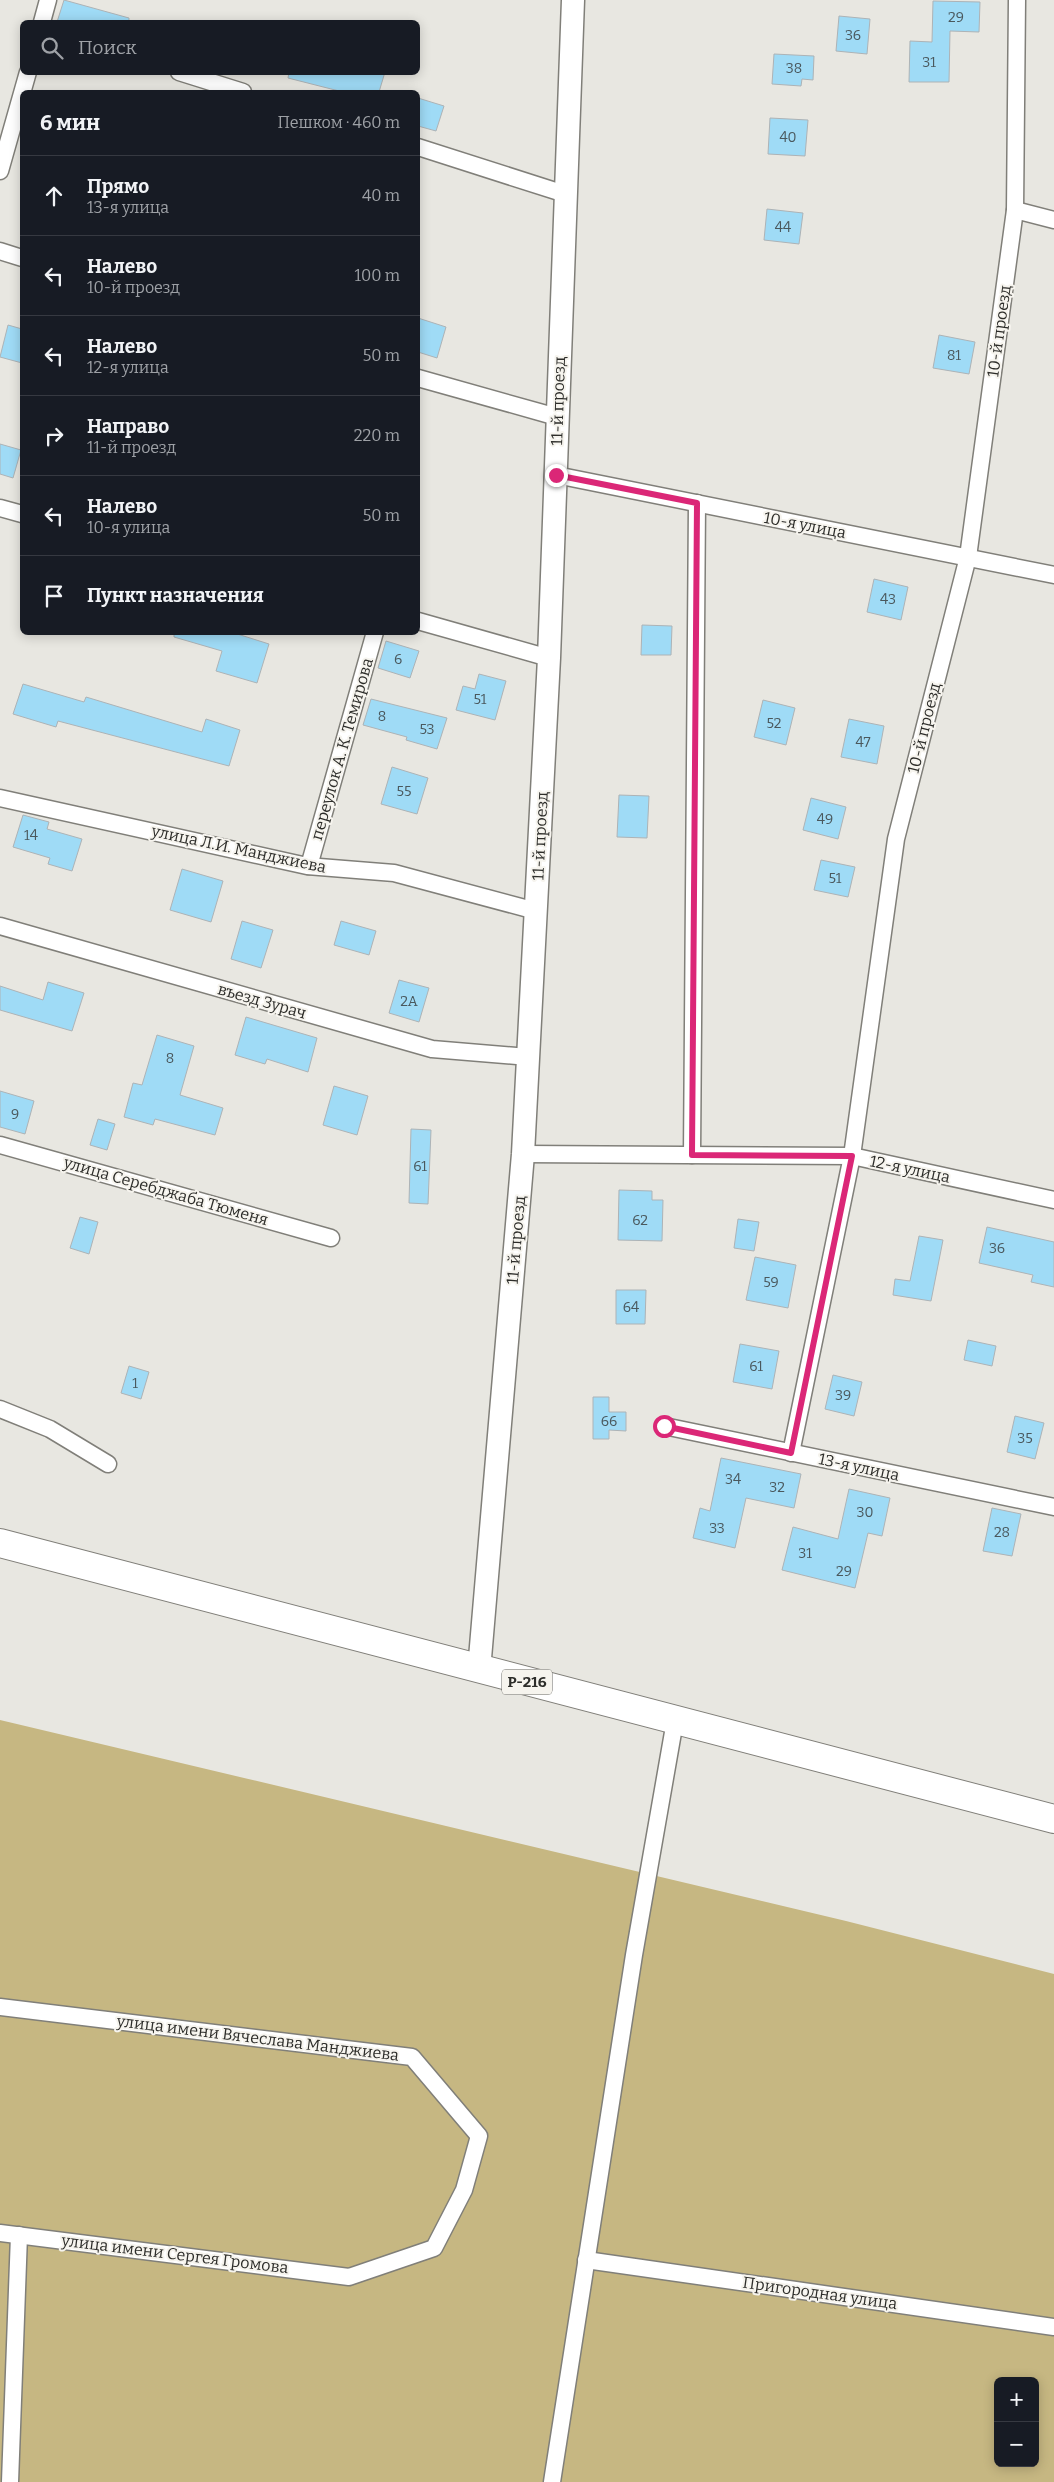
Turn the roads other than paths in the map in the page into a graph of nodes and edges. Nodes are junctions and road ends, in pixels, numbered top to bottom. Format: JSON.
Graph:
{"nodes":[{"id":1,"x":48,"y":0,"type":"edge"},
{"id":2,"x":573,"y":0,"type":"edge"},
{"id":3,"x":1017,"y":0,"type":"edge"},
{"id":4,"x":43,"y":20,"type":"edge"},
{"id":5,"x":27,"y":75,"type":"edge"},
{"id":6,"x":189,"y":75,"type":"edge"},
{"id":7,"x":23,"y":90,"type":"edge"},
{"id":8,"x":237,"y":90,"type":"edge"},
{"id":9,"x":20,"y":100,"type":"edge"},
{"id":10,"x":420,"y":148,"type":"edge"},
{"id":11,"x":0,"y":170,"type":"edge"},
{"id":12,"x":565,"y":194,"type":"junction"},
{"id":13,"x":1015,"y":210,"type":"junction"},
{"id":14,"x":1054,"y":220,"type":"edge"},
{"id":15,"x":0,"y":251,"type":"edge"},
{"id":16,"x":20,"y":257,"type":"edge"},
{"id":17,"x":420,"y":379,"type":"edge"},
{"id":18,"x":557,"y":417,"type":"junction"},
{"id":19,"x":556,"y":475,"type":"junction"},
{"id":20,"x":697,"y":503,"type":"junction"},
{"id":21,"x":0,"y":508,"type":"edge"},
{"id":22,"x":20,"y":513,"type":"edge"},
{"id":23,"x":968,"y":558,"type":"junction"},
{"id":24,"x":1054,"y":575,"type":"edge"},
{"id":25,"x":420,"y":621,"type":"edge"},
{"id":26,"x":374,"y":635,"type":"edge"},
{"id":27,"x":549,"y":658,"type":"junction"},
{"id":28,"x":0,"y":798,"type":"edge"},
{"id":29,"x":309,"y":866,"type":"junction"},
{"id":30,"x":536,"y":911,"type":"junction"},
{"id":31,"x":0,"y":926,"type":"edge"},
{"id":32,"x":528,"y":1057,"type":"junction"},
{"id":33,"x":0,"y":1145,"type":"edge"},
{"id":34,"x":523,"y":1154,"type":"junction"},
{"id":35,"x":692,"y":1155,"type":"junction"},
{"id":36,"x":852,"y":1156,"type":"junction"},
{"id":37,"x":1054,"y":1200,"type":"edge"},
{"id":38,"x":331,"y":1238,"type":"dead end"},
{"id":39,"x":0,"y":1409,"type":"edge"},
{"id":40,"x":664,"y":1426,"type":"dead end"},
{"id":41,"x":791,"y":1453,"type":"junction"},
{"id":42,"x":108,"y":1464,"type":"dead end"},
{"id":43,"x":1054,"y":1507,"type":"edge"},
{"id":44,"x":0,"y":1543,"type":"edge"},
{"id":45,"x":479,"y":1670,"type":"junction"},
{"id":46,"x":675,"y":1721,"type":"junction"},
{"id":47,"x":1054,"y":1819,"type":"edge"},
{"id":48,"x":0,"y":2007,"type":"edge"},
{"id":49,"x":0,"y":2234,"type":"edge"},
{"id":50,"x":19,"y":2236,"type":"junction"},
{"id":51,"x":586,"y":2260,"type":"junction"},
{"id":52,"x":349,"y":2277,"type":"joint"},
{"id":53,"x":1054,"y":2327,"type":"edge"},
{"id":54,"x":10,"y":2482,"type":"edge"},
{"id":55,"x":552,"y":2482,"type":"edge"}],
"edges":[{"from":1,"to":4,"type":"street"},
{"from":2,"to":12,"type":"street","name":"11-й проезд"},
{"from":3,"to":13,"type":"street","name":"10-й проезд"},
{"from":5,"to":7,"type":"street"},
{"from":6,"to":8,"type":"street"},
{"from":9,"to":11,"type":"street"},
{"from":10,"to":12,"type":"street"},
{"from":12,"to":18,"type":"street","name":"11-й проезд"},
{"from":13,"to":14,"type":"street"},
{"from":13,"to":23,"type":"street","name":"10-й проезд"},
{"from":15,"to":16,"type":"street"},
{"from":17,"to":18,"type":"street"},
{"from":18,"to":19,"type":"street","name":"11-й проезд"},
{"from":19,"to":20,"type":"street","name":"10-я улица"},
{"from":19,"to":27,"type":"street","name":"11-й проезд"},
{"from":20,"to":23,"type":"street","name":"10-я улица"},
{"from":20,"to":35,"type":"street"},
{"from":21,"to":22,"type":"street"},
{"from":23,"to":24,"type":"street","name":"10-я улица"},
{"from":23,"to":36,"type":"street","name":"10-й проезд"},
{"from":25,"to":27,"type":"street"},
{"from":26,"to":29,"type":"street","name":"переулок А. К. Темирова"},
{"from":27,"to":30,"type":"street","name":"11-й проезд"},
{"from":28,"to":29,"type":"street","name":"улица Л.И. Манджиева"},
{"from":29,"to":30,"type":"street","name":"улица Л.И. Манджиева"},
{"from":30,"to":32,"type":"street","name":"11-й проезд"},
{"from":31,"to":32,"type":"street","name":"въезд Зурач"},
{"from":32,"to":34,"type":"street","name":"11-й проезд"},
{"from":33,"to":38,"type":"street","name":"улица Серебджаба Тюменя"},
{"from":34,"to":35,"type":"street","name":"12-я улица"},
{"from":34,"to":45,"type":"street","name":"11-й проезд"},
{"from":35,"to":36,"type":"street","name":"12-я улица"},
{"from":36,"to":37,"type":"street","name":"12-я улица"},
{"from":36,"to":41,"type":"street","name":"10-й проезд"},
{"from":39,"to":42,"type":"street"},
{"from":40,"to":41,"type":"street","name":"13-я улица"},
{"from":41,"to":43,"type":"street","name":"13-я улица"},
{"from":44,"to":45,"type":"highway","number":"Р-216"},
{"from":45,"to":46,"type":"highway","number":"Р-216"},
{"from":46,"to":47,"type":"highway","number":"Р-216"},
{"from":46,"to":51,"type":"street"},
{"from":48,"to":52,"type":"street","name":"улица имени Вячеслава Манджиева"},
{"from":49,"to":50,"type":"street","name":"улица имени Сергея Громова"},
{"from":50,"to":52,"type":"street","name":"улица имени Сергея Громова"},
{"from":50,"to":54,"type":"street"},
{"from":51,"to":53,"type":"street","name":"Пригородная улица"},
{"from":51,"to":55,"type":"street"}]}
